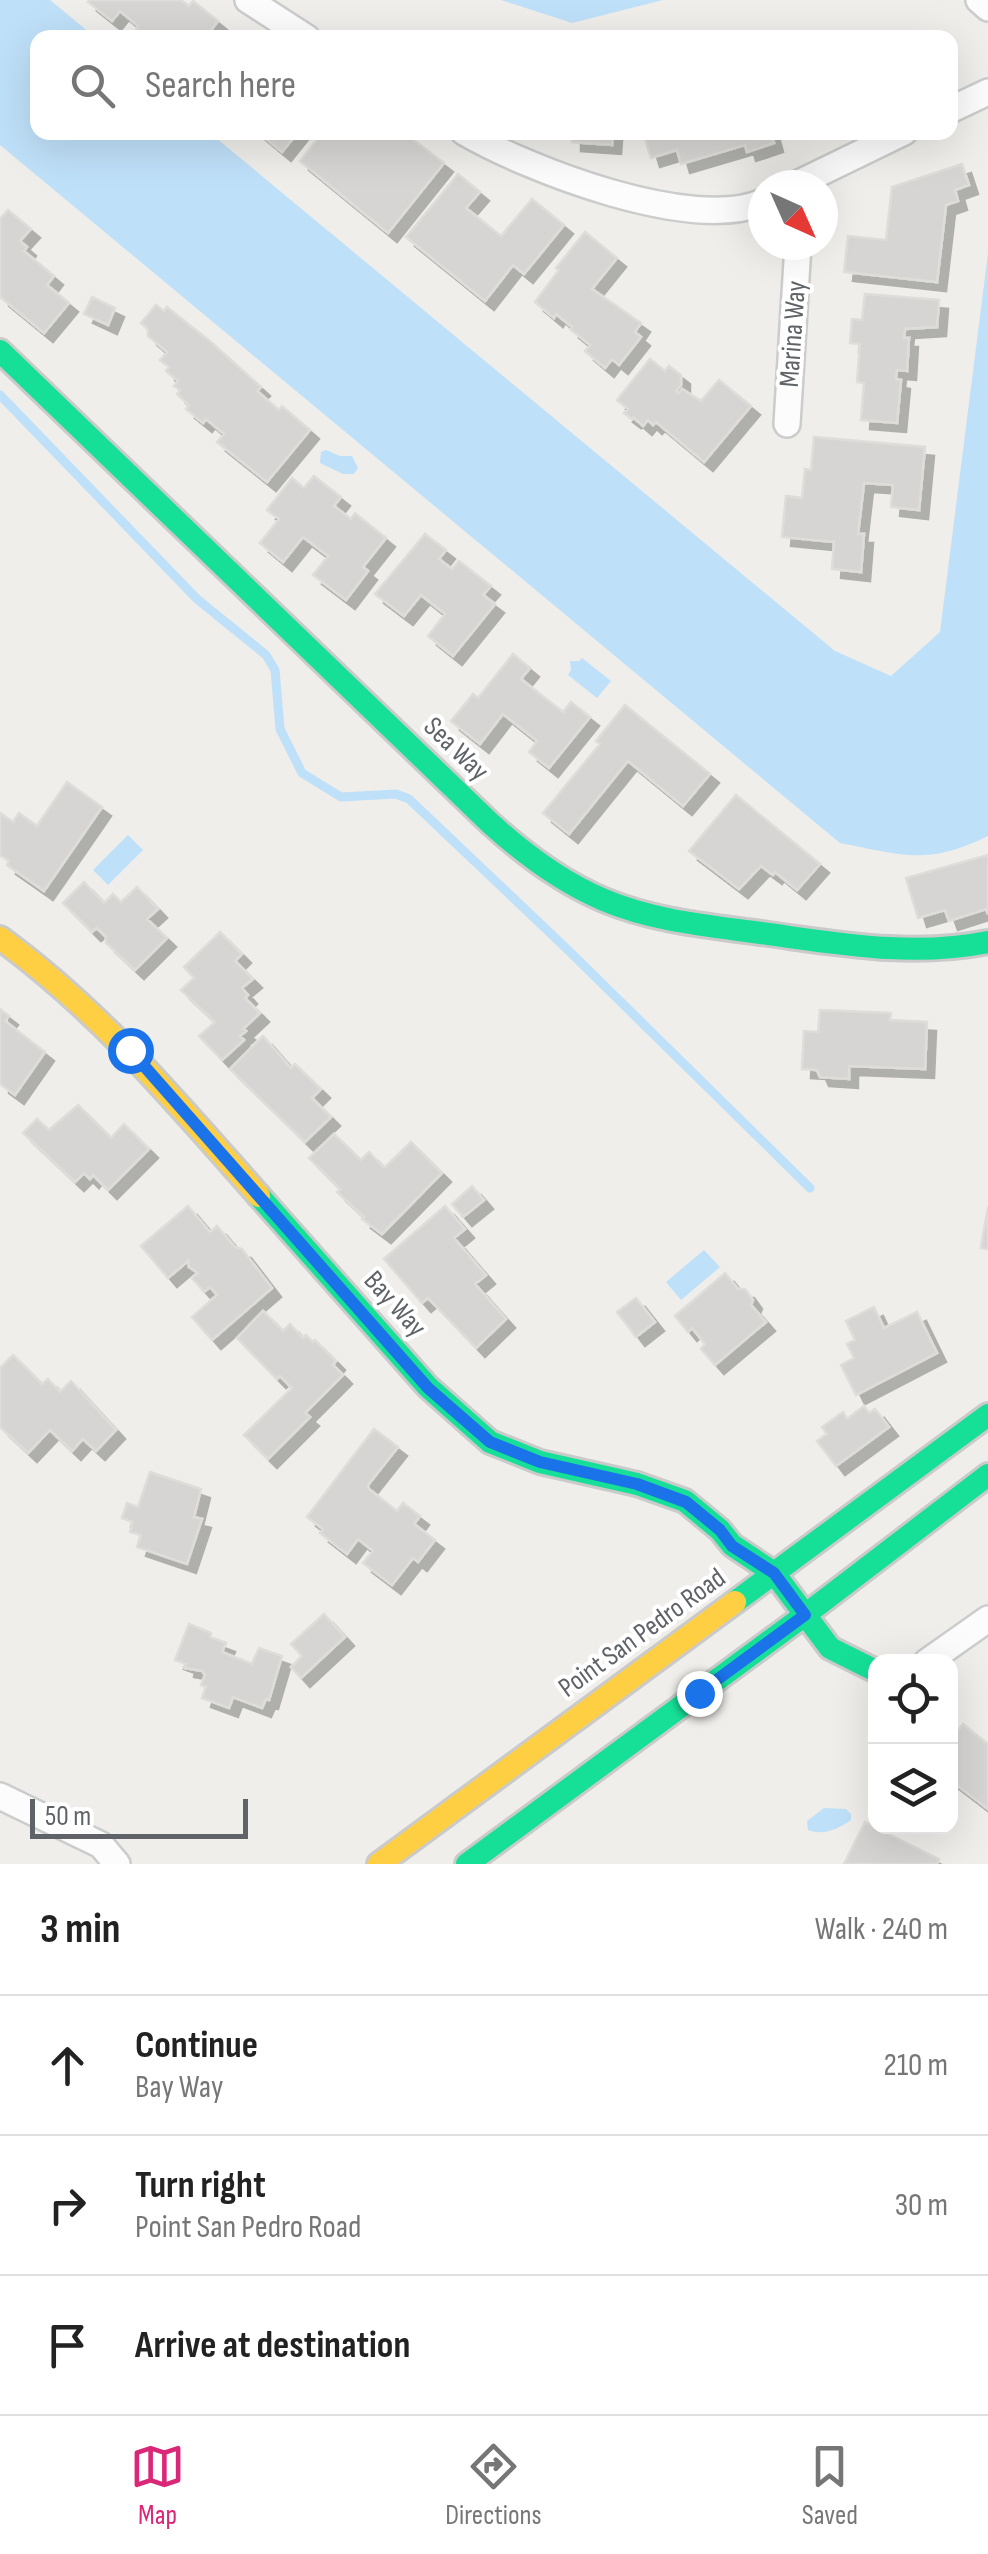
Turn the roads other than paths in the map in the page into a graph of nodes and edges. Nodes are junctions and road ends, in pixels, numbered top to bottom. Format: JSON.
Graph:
{"nodes":[{"id":1,"x":248,"y":0,"type":"edge"},
{"id":2,"x":979,"y":0,"type":"edge"},
{"id":3,"x":988,"y":8,"type":"edge"},
{"id":4,"x":294,"y":30,"type":"edge"},
{"id":5,"x":988,"y":92,"type":"edge"},
{"id":6,"x":958,"y":106,"type":"edge"},
{"id":7,"x":481,"y":140,"type":"edge"},
{"id":8,"x":888,"y":140,"type":"edge"},
{"id":9,"x":826,"y":170,"type":"edge"},
{"id":10,"x":748,"y":206,"type":"edge"},
{"id":11,"x":798,"y":260,"type":"edge"},
{"id":12,"x":0,"y":351,"type":"edge"},
{"id":13,"x":786,"y":424,"type":"dead end"},
{"id":14,"x":0,"y":938,"type":"edge"},
{"id":15,"x":988,"y":942,"type":"edge"},
{"id":16,"x":988,"y":1415,"type":"edge"},
{"id":17,"x":988,"y":1475,"type":"edge"},
{"id":18,"x":774,"y":1573,"type":"junction"},
{"id":19,"x":805,"y":1615,"type":"junction"},
{"id":20,"x":988,"y":1618,"type":"edge"},
{"id":21,"x":938,"y":1654,"type":"edge"},
{"id":22,"x":868,"y":1667,"type":"edge"},
{"id":23,"x":0,"y":1796,"type":"edge"},
{"id":24,"x":117,"y":1864,"type":"edge"},
{"id":25,"x":379,"y":1864,"type":"edge"},
{"id":26,"x":467,"y":1864,"type":"edge"}],
"edges":[{"from":1,"to":4,"type":"street"},
{"from":2,"to":3,"type":"street"},
{"from":5,"to":6,"type":"street"},
{"from":7,"to":10,"type":"street"},
{"from":8,"to":9,"type":"street"},
{"from":11,"to":13,"type":"street","name":"Marina Way"},
{"from":12,"to":15,"type":"street","name":"Sea Way"},
{"from":14,"to":18,"type":"street","name":"Bay Way"},
{"from":16,"to":18,"type":"street","name":"Point San Pedro Road"},
{"from":17,"to":19,"type":"street"},
{"from":18,"to":19,"type":"street","name":"Bay Way"},
{"from":18,"to":25,"type":"street","name":"Point San Pedro Road"},
{"from":19,"to":22,"type":"street","name":"Bay Way"},
{"from":19,"to":26,"type":"street"},
{"from":20,"to":21,"type":"street"},
{"from":23,"to":24,"type":"street"}]}
